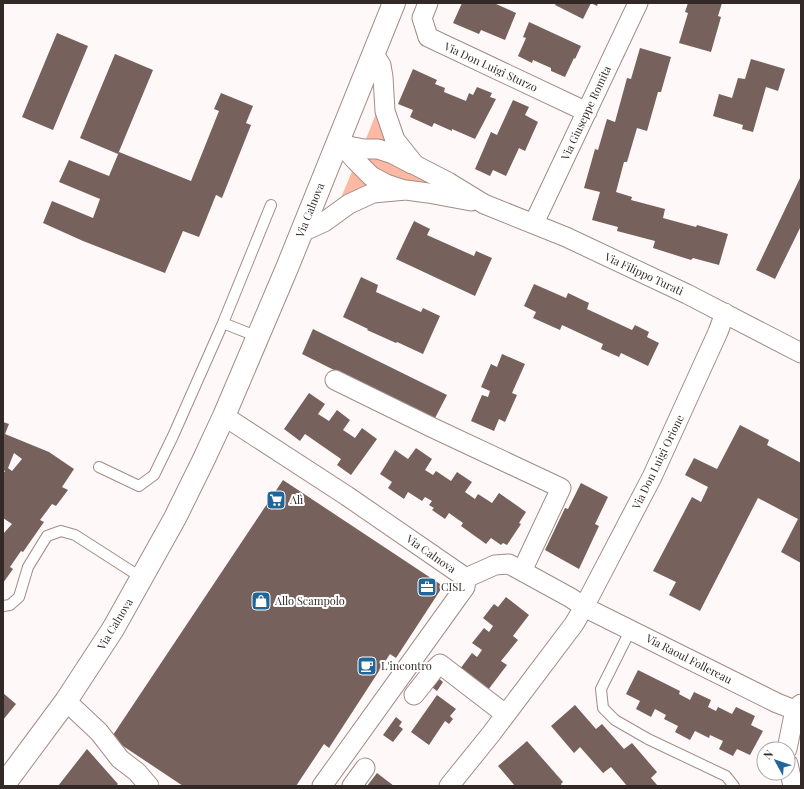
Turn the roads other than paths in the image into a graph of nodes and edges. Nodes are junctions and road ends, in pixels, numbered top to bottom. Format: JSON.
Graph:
{"nodes":[{"id":1,"x":394,"y":3,"type":"edge"},
{"id":2,"x":428,"y":3,"type":"edge"},
{"id":3,"x":638,"y":3,"type":"edge"},
{"id":4,"x":373,"y":52,"type":"junction"},
{"id":5,"x":587,"y":112,"type":"junction"},
{"id":6,"x":336,"y":144,"type":"junction"},
{"id":7,"x":415,"y":165,"type":"junction"},
{"id":8,"x":406,"y":190,"type":"junction"},
{"id":9,"x":484,"y":204,"type":"junction"},
{"id":10,"x":271,"y":205,"type":"dead end"},
{"id":11,"x":534,"y":223,"type":"junction"},
{"id":12,"x":302,"y":232,"type":"junction"},
{"id":13,"x":725,"y":313,"type":"junction"},
{"id":14,"x":223,"y":323,"type":"junction"},
{"id":15,"x":258,"y":337,"type":"junction"},
{"id":16,"x":799,"y":347,"type":"edge"},
{"id":17,"x":335,"y":380,"type":"dead end"},
{"id":18,"x":224,"y":416,"type":"junction"},
{"id":19,"x":99,"y":467,"type":"dead end"},
{"id":20,"x":516,"y":567,"type":"junction"},
{"id":21,"x":142,"y":578,"type":"junction"},
{"id":22,"x":466,"y":578,"type":"junction"},
{"id":23,"x":3,"y":606,"type":"edge"},
{"id":24,"x":584,"y":607,"type":"junction"},
{"id":25,"x":632,"y":631,"type":"junction"},
{"id":26,"x":414,"y":695,"type":"dead end"},
{"id":27,"x":66,"y":701,"type":"junction"},
{"id":28,"x":798,"y":707,"type":"edge"},
{"id":29,"x":505,"y":714,"type":"junction"},
{"id":30,"x":789,"y":741,"type":"edge"},
{"id":31,"x":365,"y":768,"type":"dead end"},
{"id":32,"x":143,"y":779,"type":"edge"},
{"id":33,"x":3,"y":786,"type":"edge"},
{"id":34,"x":157,"y":786,"type":"edge"},
{"id":35,"x":322,"y":786,"type":"edge"},
{"id":36,"x":352,"y":786,"type":"edge"},
{"id":37,"x":449,"y":786,"type":"edge"},
{"id":38,"x":734,"y":786,"type":"edge"}],
"edges":[{"from":1,"to":4,"type":"main road","name":"Via Calnova"},
{"from":2,"to":5,"type":"street","name":"Via Don Luigi Sturzo"},
{"from":3,"to":5,"type":"street","name":"Via Giuseppe Romita"},
{"from":4,"to":6,"type":"main road","name":"Via Calnova"},
{"from":4,"to":7,"type":"street","name":"Via Filippo Turati"},
{"from":5,"to":11,"type":"street","name":"Via Giuseppe Romita"},
{"from":6,"to":7,"type":"street","name":"Via Filippo Turati"},
{"from":6,"to":8,"type":"street","name":"Via Filippo Turati"},
{"from":6,"to":12,"type":"main road","name":"Via Calnova"},
{"from":7,"to":9,"type":"street","name":"Via Filippo Turati"},
{"from":8,"to":9,"type":"street","name":"Via Filippo Turati"},
{"from":8,"to":12,"type":"street","name":"Via Filippo Turati"},
{"from":9,"to":11,"type":"street","name":"Via Filippo Turati"},
{"from":10,"to":14,"type":"lane"},
{"from":11,"to":13,"type":"street","name":"Via Filippo Turati"},
{"from":12,"to":15,"type":"main road","name":"Via Calnova"},
{"from":13,"to":16,"type":"street","name":"Via Filippo Turati"},
{"from":13,"to":24,"type":"street","name":"Via Don Luigi Orione"},
{"from":14,"to":15,"type":"lane"},
{"from":14,"to":19,"type":"lane"},
{"from":15,"to":18,"type":"main road","name":"Via Calnova"},
{"from":17,"to":20,"type":"street"},
{"from":18,"to":21,"type":"main road","name":"Via Calnova"},
{"from":18,"to":22,"type":"street","name":"Via Calnova"},
{"from":20,"to":22,"type":"street"},
{"from":20,"to":24,"type":"street"},
{"from":21,"to":23,"type":"lane"},
{"from":21,"to":27,"type":"main road","name":"Via Calnova"},
{"from":22,"to":35,"type":"street","name":"Via Calnova"},
{"from":24,"to":25,"type":"street","name":"Via Raoul Follereau"},
{"from":24,"to":29,"type":"street","name":"Via Don Luigi Orione"},
{"from":25,"to":28,"type":"street","name":"Via Raoul Follereau"},
{"from":25,"to":38,"type":"lane"},
{"from":26,"to":29,"type":"street"},
{"from":27,"to":32,"type":"street"},
{"from":27,"to":33,"type":"main road","name":"Via Calnova"},
{"from":28,"to":30,"type":"street"},
{"from":29,"to":37,"type":"street","name":"Via Don Luigi Orione"},
{"from":31,"to":36,"type":"street"},
{"from":32,"to":34,"type":"street"}]}
